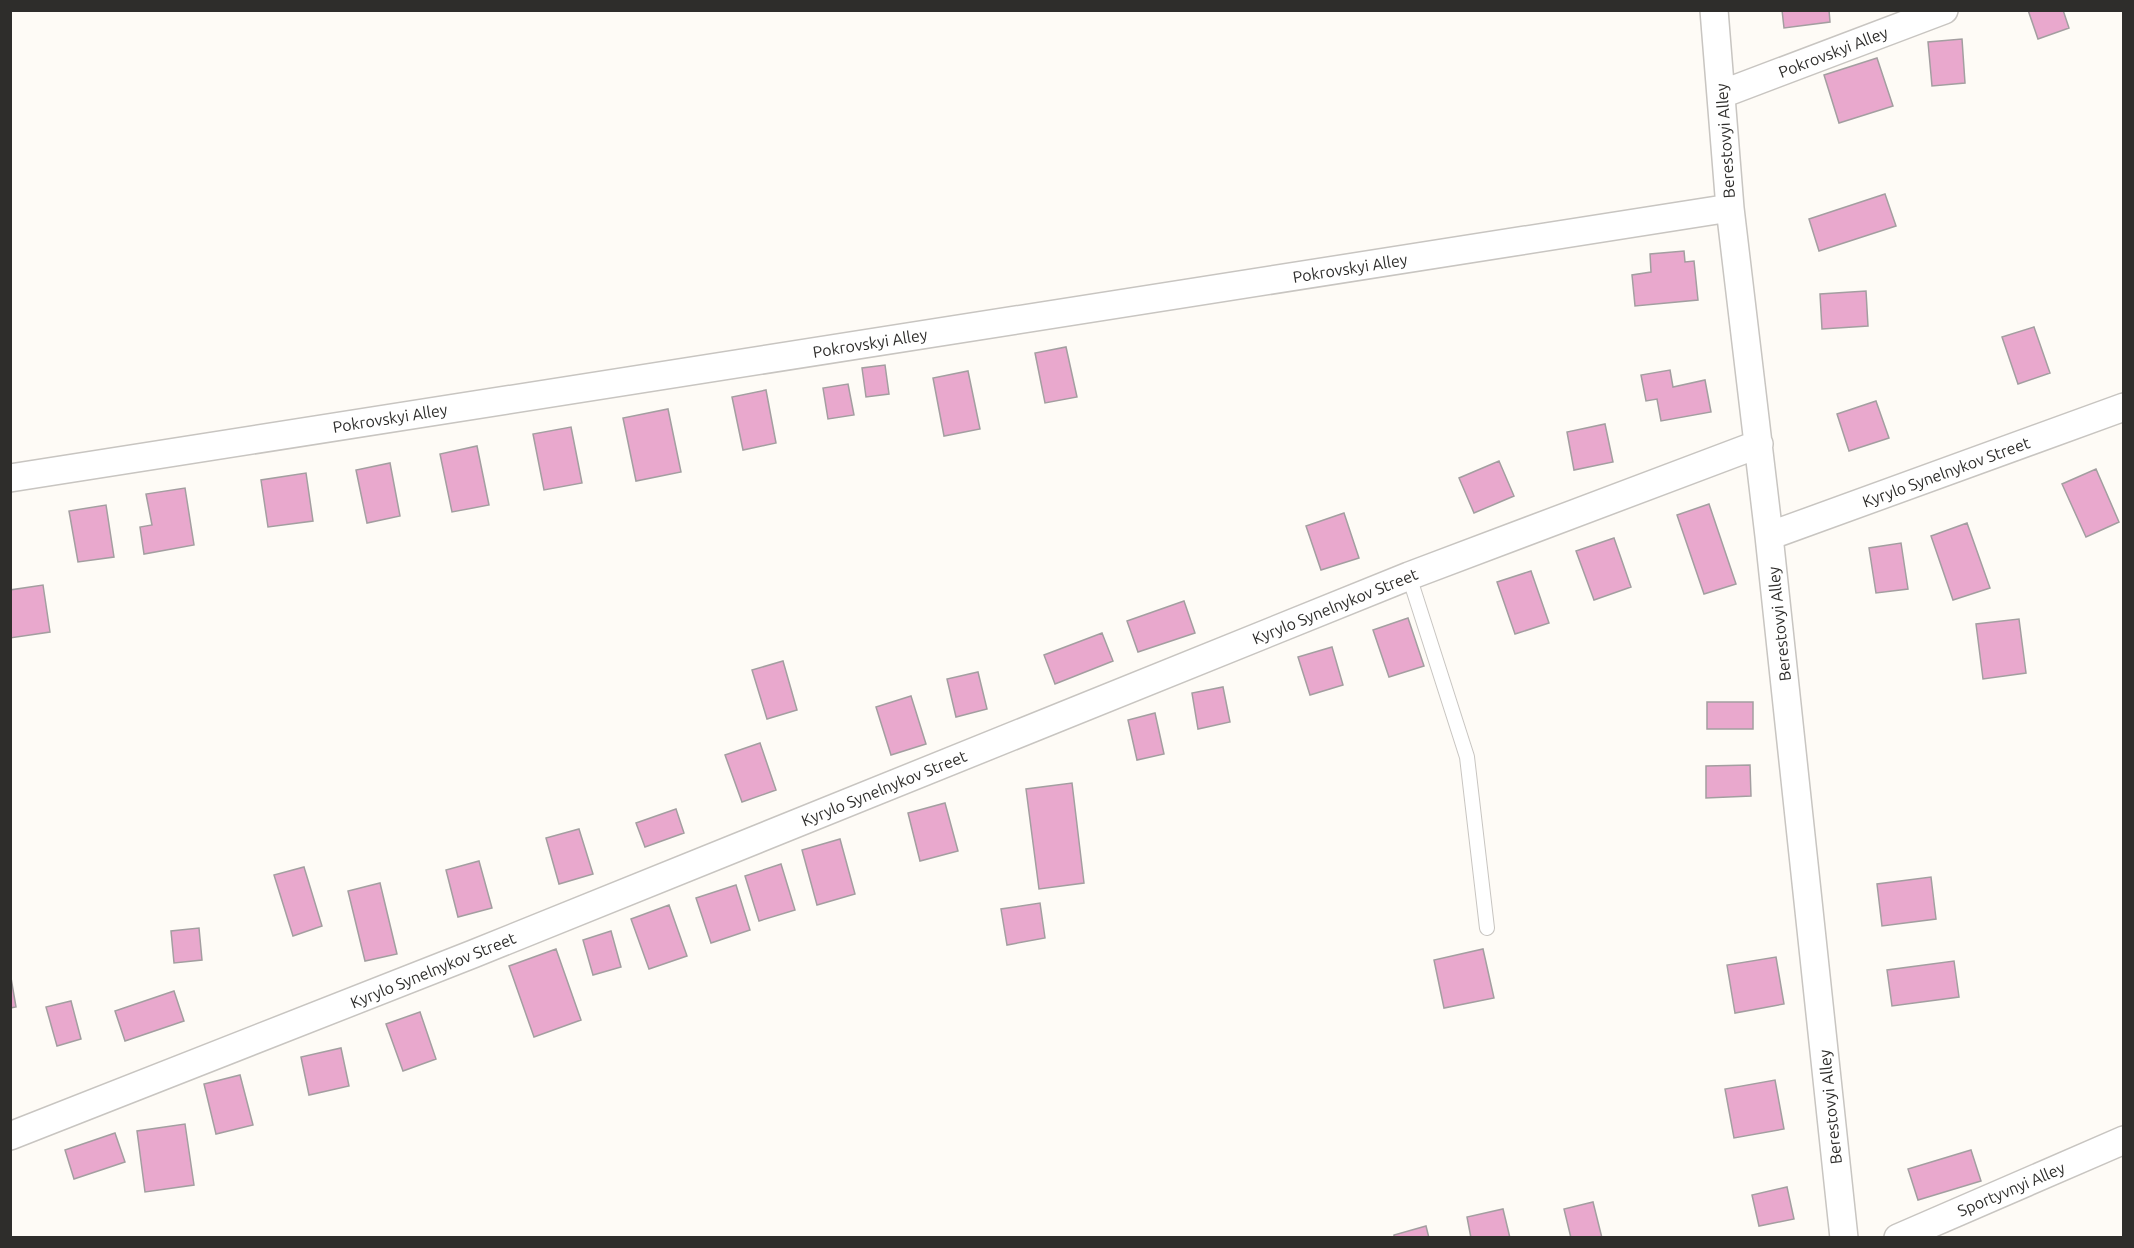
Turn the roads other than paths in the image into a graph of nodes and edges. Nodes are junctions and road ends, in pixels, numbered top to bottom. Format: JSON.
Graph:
{"nodes":[{"id":1,"x":1714,"y":10,"type":"edge"},
{"id":2,"x":1944,"y":10,"type":"edge"},
{"id":3,"x":1722,"y":94,"type":"junction"},
{"id":4,"x":1730,"y":208,"type":"junction"},
{"id":5,"x":2124,"y":407,"type":"edge"},
{"id":6,"x":1759,"y":444,"type":"junction"},
{"id":7,"x":10,"y":478,"type":"edge"},
{"id":8,"x":1769,"y":536,"type":"junction"},
{"id":9,"x":1409,"y":576,"type":"junction"},
{"id":10,"x":1487,"y":928,"type":"dead end"},
{"id":11,"x":10,"y":1136,"type":"edge"},
{"id":12,"x":2124,"y":1140,"type":"edge"},
{"id":13,"x":1839,"y":1236,"type":"edge"},
{"id":14,"x":1898,"y":1238,"type":"edge"}],
"edges":[{"from":1,"to":3,"type":"street","name":"Berestovyi Alley"},
{"from":2,"to":3,"type":"street","name":"Pokrovskyi Alley"},
{"from":3,"to":4,"type":"street","name":"Berestovyi Alley"},
{"from":4,"to":6,"type":"street","name":"Berestovyi Alley"},
{"from":4,"to":7,"type":"street","name":"Pokrovskyi Alley"},
{"from":5,"to":8,"type":"street","name":"Kyrylo Synelnykov Street"},
{"from":6,"to":8,"type":"street","name":"Berestovyi Alley"},
{"from":6,"to":9,"type":"street","name":"Kyrylo Synelnykov Street"},
{"from":8,"to":13,"type":"street","name":"Berestovyi Alley"},
{"from":9,"to":10,"type":"lane"},
{"from":9,"to":11,"type":"street","name":"Kyrylo Synelnykov Street"},
{"from":12,"to":14,"type":"street","name":"Sportyvnyi Alley"}]}
